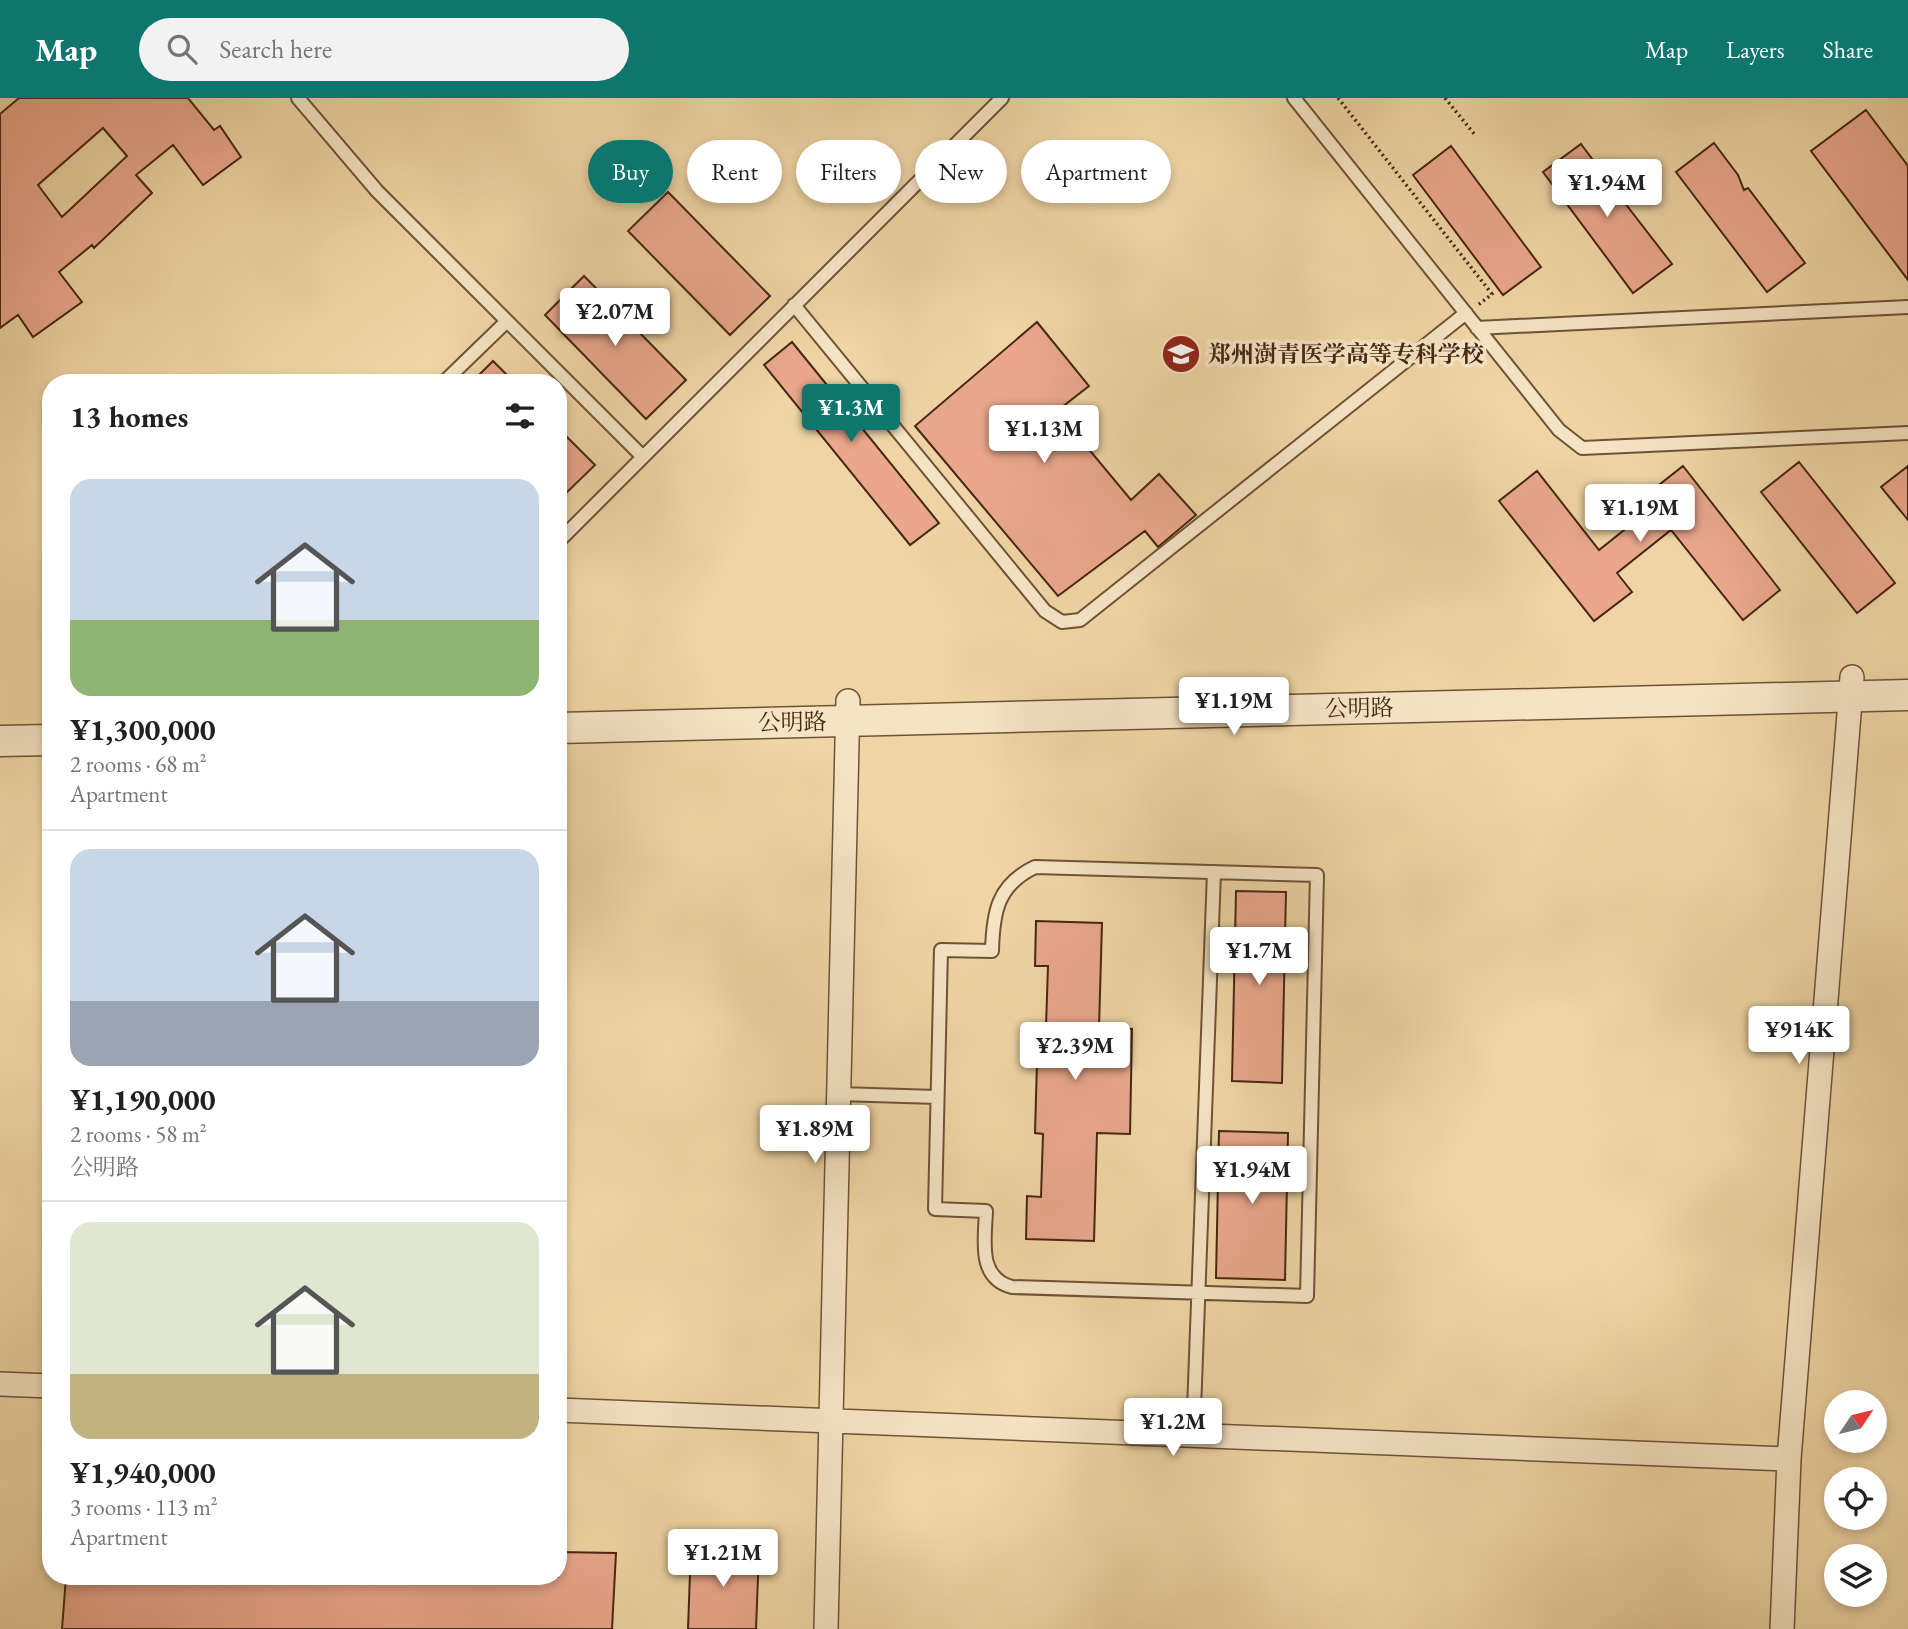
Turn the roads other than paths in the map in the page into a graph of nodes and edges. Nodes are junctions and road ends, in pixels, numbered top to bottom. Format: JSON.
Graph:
{"nodes":[{"id":1,"x":298,"y":98,"type":"edge"},
{"id":2,"x":1002,"y":98,"type":"edge"},
{"id":3,"x":1294,"y":98,"type":"edge"},
{"id":4,"x":794,"y":305,"type":"junction"},
{"id":5,"x":1908,"y":307,"type":"edge"},
{"id":6,"x":1466,"y":313,"type":"junction"},
{"id":7,"x":507,"y":321,"type":"junction"},
{"id":8,"x":1477,"y":328,"type":"junction"},
{"id":9,"x":452,"y":374,"type":"edge"},
{"id":10,"x":560,"y":374,"type":"edge"},
{"id":11,"x":567,"y":381,"type":"edge"},
{"id":12,"x":1908,"y":433,"type":"edge"},
{"id":13,"x":643,"y":457,"type":"junction"},
{"id":14,"x":567,"y":533,"type":"edge"},
{"id":15,"x":1908,"y":675,"type":"edge"},
{"id":16,"x":1851,"y":687,"type":"junction"},
{"id":17,"x":1908,"y":695,"type":"edge"},
{"id":18,"x":567,"y":708,"type":"edge"},
{"id":19,"x":847,"y":711,"type":"junction"},
{"id":20,"x":42,"y":720,"type":"edge"},
{"id":21,"x":0,"y":721,"type":"edge"},
{"id":22,"x":567,"y":727,"type":"edge"},
{"id":23,"x":42,"y":740,"type":"edge"},
{"id":24,"x":0,"y":741,"type":"edge"},
{"id":25,"x":1214,"y":872,"type":"junction"},
{"id":26,"x":839,"y":1094,"type":"junction"},
{"id":27,"x":937,"y":1097,"type":"junction"},
{"id":28,"x":1196,"y":1292,"type":"junction"},
{"id":29,"x":0,"y":1384,"type":"edge"},
{"id":30,"x":42,"y":1386,"type":"edge"},
{"id":31,"x":567,"y":1410,"type":"edge"},
{"id":32,"x":832,"y":1423,"type":"junction"},
{"id":33,"x":1193,"y":1437,"type":"junction"},
{"id":34,"x":1789,"y":1459,"type":"junction"},
{"id":35,"x":826,"y":1629,"type":"edge"},
{"id":36,"x":1782,"y":1629,"type":"edge"}],
"edges":[{"from":1,"to":7,"type":"lane"},
{"from":2,"to":4,"type":"lane"},
{"from":3,"to":6,"type":"lane"},
{"from":4,"to":6,"type":"lane"},
{"from":4,"to":13,"type":"lane"},
{"from":5,"to":8,"type":"lane"},
{"from":6,"to":8,"type":"lane"},
{"from":7,"to":9,"type":"lane"},
{"from":7,"to":10,"type":"lane"},
{"from":8,"to":12,"type":"lane"},
{"from":11,"to":13,"type":"lane"},
{"from":13,"to":14,"type":"lane"},
{"from":15,"to":16,"type":"street","name":"公明路"},
{"from":16,"to":17,"type":"street","name":"公明路"},
{"from":16,"to":19,"type":"street","name":"公明路"},
{"from":16,"to":34,"type":"street"},
{"from":18,"to":19,"type":"street","name":"公明路"},
{"from":19,"to":22,"type":"street","name":"公明路"},
{"from":19,"to":26,"type":"street"},
{"from":20,"to":21,"type":"street"},
{"from":23,"to":24,"type":"street"},
{"from":25,"to":27,"type":"lane"},
{"from":25,"to":28,"type":"lane"},
{"from":25,"to":28,"type":"lane"},
{"from":26,"to":27,"type":"lane"},
{"from":26,"to":32,"type":"street"},
{"from":27,"to":28,"type":"lane"},
{"from":28,"to":33,"type":"lane"},
{"from":29,"to":30,"type":"street"},
{"from":31,"to":32,"type":"street"},
{"from":32,"to":33,"type":"street"},
{"from":32,"to":35,"type":"street"},
{"from":33,"to":34,"type":"street"},
{"from":34,"to":36,"type":"street"}]}
